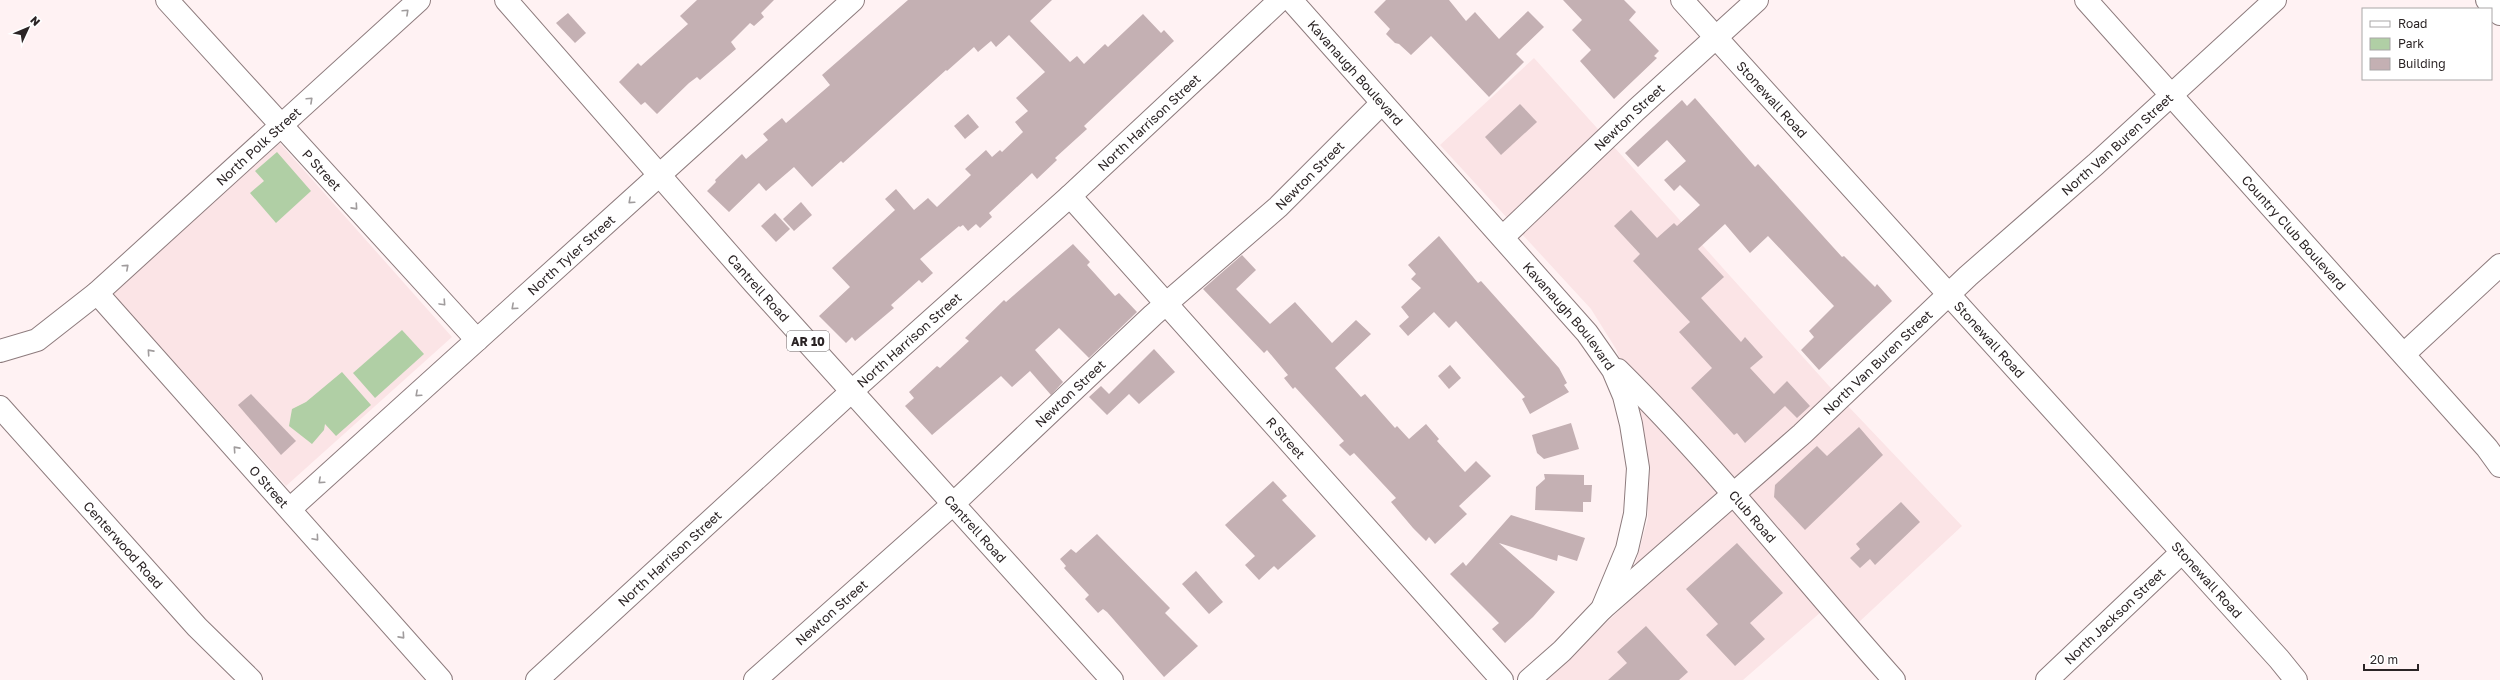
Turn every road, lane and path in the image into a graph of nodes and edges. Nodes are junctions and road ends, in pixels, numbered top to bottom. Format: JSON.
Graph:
{"nodes":[{"id":1,"x":167,"y":0,"type":"edge"},
{"id":2,"x":419,"y":0,"type":"edge"},
{"id":3,"x":506,"y":0,"type":"edge"},
{"id":4,"x":853,"y":0,"type":"edge"},
{"id":5,"x":1280,"y":0,"type":"edge"},
{"id":6,"x":1682,"y":0,"type":"edge"},
{"id":7,"x":1757,"y":0,"type":"edge"},
{"id":8,"x":2086,"y":0,"type":"edge"},
{"id":9,"x":2275,"y":0,"type":"edge"},
{"id":10,"x":2487,"y":0,"type":"edge"},
{"id":11,"x":1302,"y":4,"type":"edge"},
{"id":12,"x":2500,"y":14,"type":"edge"},
{"id":13,"x":1715,"y":38,"type":"junction"},
{"id":14,"x":2172,"y":96,"type":"junction"},
{"id":15,"x":1382,"y":103,"type":"junction"},
{"id":16,"x":281,"y":127,"type":"junction"},
{"id":17,"x":660,"y":175,"type":"junction"},
{"id":18,"x":1070,"y":196,"type":"junction"},
{"id":19,"x":1503,"y":237,"type":"junction"},
{"id":20,"x":2500,"y":265,"type":"edge"},
{"id":21,"x":98,"y":293,"type":"junction"},
{"id":22,"x":1949,"y":295,"type":"junction"},
{"id":23,"x":1166,"y":304,"type":"junction"},
{"id":24,"x":477,"y":340,"type":"junction"},
{"id":25,"x":0,"y":351,"type":"edge"},
{"id":26,"x":2404,"y":354,"type":"junction"},
{"id":27,"x":1605,"y":358,"type":"junction"},
{"id":28,"x":853,"y":390,"type":"junction"},
{"id":29,"x":0,"y":407,"type":"edge"},
{"id":30,"x":2500,"y":466,"type":"edge"},
{"id":31,"x":1734,"y":494,"type":"junction"},
{"id":32,"x":953,"y":504,"type":"junction"},
{"id":33,"x":290,"y":509,"type":"junction"},
{"id":34,"x":2181,"y":553,"type":"junction"},
{"id":35,"x":1602,"y":609,"type":"junction"},
{"id":36,"x":251,"y":680,"type":"edge"},
{"id":37,"x":441,"y":680,"type":"edge"},
{"id":38,"x":537,"y":680,"type":"edge"},
{"id":39,"x":755,"y":680,"type":"edge"},
{"id":40,"x":1112,"y":680,"type":"edge"},
{"id":41,"x":1502,"y":680,"type":"edge"},
{"id":42,"x":1529,"y":680,"type":"edge"},
{"id":43,"x":1894,"y":680,"type":"edge"},
{"id":44,"x":2047,"y":680,"type":"edge"},
{"id":45,"x":2296,"y":680,"type":"edge"}],
"edges":[{"from":1,"to":16,"type":"street","name":"P Street"},
{"from":16,"to":2,"type":"street","name":"North Polk Street","one_way":true},
{"from":3,"to":17,"type":"street","name":"Cantrell Road","number":"AR 10"},
{"from":4,"to":17,"type":"street","name":"North Tyler Street"},
{"from":5,"to":18,"type":"street","name":"North Harrison Street"},
{"from":6,"to":13,"type":"street","name":"Stonewall Road"},
{"from":7,"to":13,"type":"street","name":"Newton Street"},
{"from":8,"to":14,"type":"street","name":"Country Club Boulevard"},
{"from":9,"to":14,"type":"street","name":"North Van Buren Street"},
{"from":10,"to":12,"type":"street"},
{"from":11,"to":15,"type":"street","name":"Kavanaugh Boulevard"},
{"from":13,"to":19,"type":"street","name":"Newton Street"},
{"from":13,"to":22,"type":"street","name":"Stonewall Road"},
{"from":14,"to":22,"type":"street","name":"North Van Buren Street"},
{"from":14,"to":26,"type":"street","name":"Country Club Boulevard"},
{"from":15,"to":19,"type":"street","name":"Kavanaugh Boulevard"},
{"from":15,"to":23,"type":"street","name":"Newton Street"},
{"from":21,"to":16,"type":"street","name":"North Polk Street","one_way":true},
{"from":16,"to":24,"type":"street","name":"P Street","one_way":true},
{"from":17,"to":24,"type":"street","name":"North Tyler Street","one_way":true},
{"from":17,"to":28,"type":"street","name":"Cantrell Road","number":"AR 10"},
{"from":18,"to":23,"type":"street","name":"R Street"},
{"from":18,"to":28,"type":"street","name":"North Harrison Street"},
{"from":19,"to":27,"type":"street","name":"Kavanaugh Boulevard"},
{"from":20,"to":26,"type":"street"},
{"from":21,"to":25,"type":"street","name":"North Polk Street"},
{"from":33,"to":21,"type":"street","name":"O Street","one_way":true},
{"from":22,"to":31,"type":"street","name":"North Van Buren Street"},
{"from":22,"to":34,"type":"street","name":"Stonewall Road"},
{"from":23,"to":32,"type":"street","name":"Newton Street"},
{"from":23,"to":41,"type":"street","name":"R Street"},
{"from":24,"to":33,"type":"street","name":"North Tyler Street","one_way":true},
{"from":26,"to":30,"type":"street","name":"Country Club Boulevard"},
{"from":27,"to":31,"type":"street","name":"Club Road"},
{"from":27,"to":35,"type":"street","name":"Kavanaugh Boulevard"},
{"from":28,"to":32,"type":"street","name":"Cantrell Road","number":"AR 10"},
{"from":28,"to":38,"type":"street","name":"North Harrison Street"},
{"from":29,"to":36,"type":"street","name":"Centerwood Road"},
{"from":31,"to":35,"type":"street","name":"North Van Buren Street"},
{"from":31,"to":43,"type":"street","name":"Club Road"},
{"from":32,"to":39,"type":"street","name":"Newton Street"},
{"from":32,"to":40,"type":"street","name":"Cantrell Road","number":"AR 10"},
{"from":33,"to":37,"type":"street","name":"O Street","one_way":true},
{"from":34,"to":44,"type":"street","name":"North Jackson Street"},
{"from":34,"to":45,"type":"street","name":"Stonewall Road"},
{"from":35,"to":42,"type":"street","name":"Kavanaugh Boulevard"}]}
